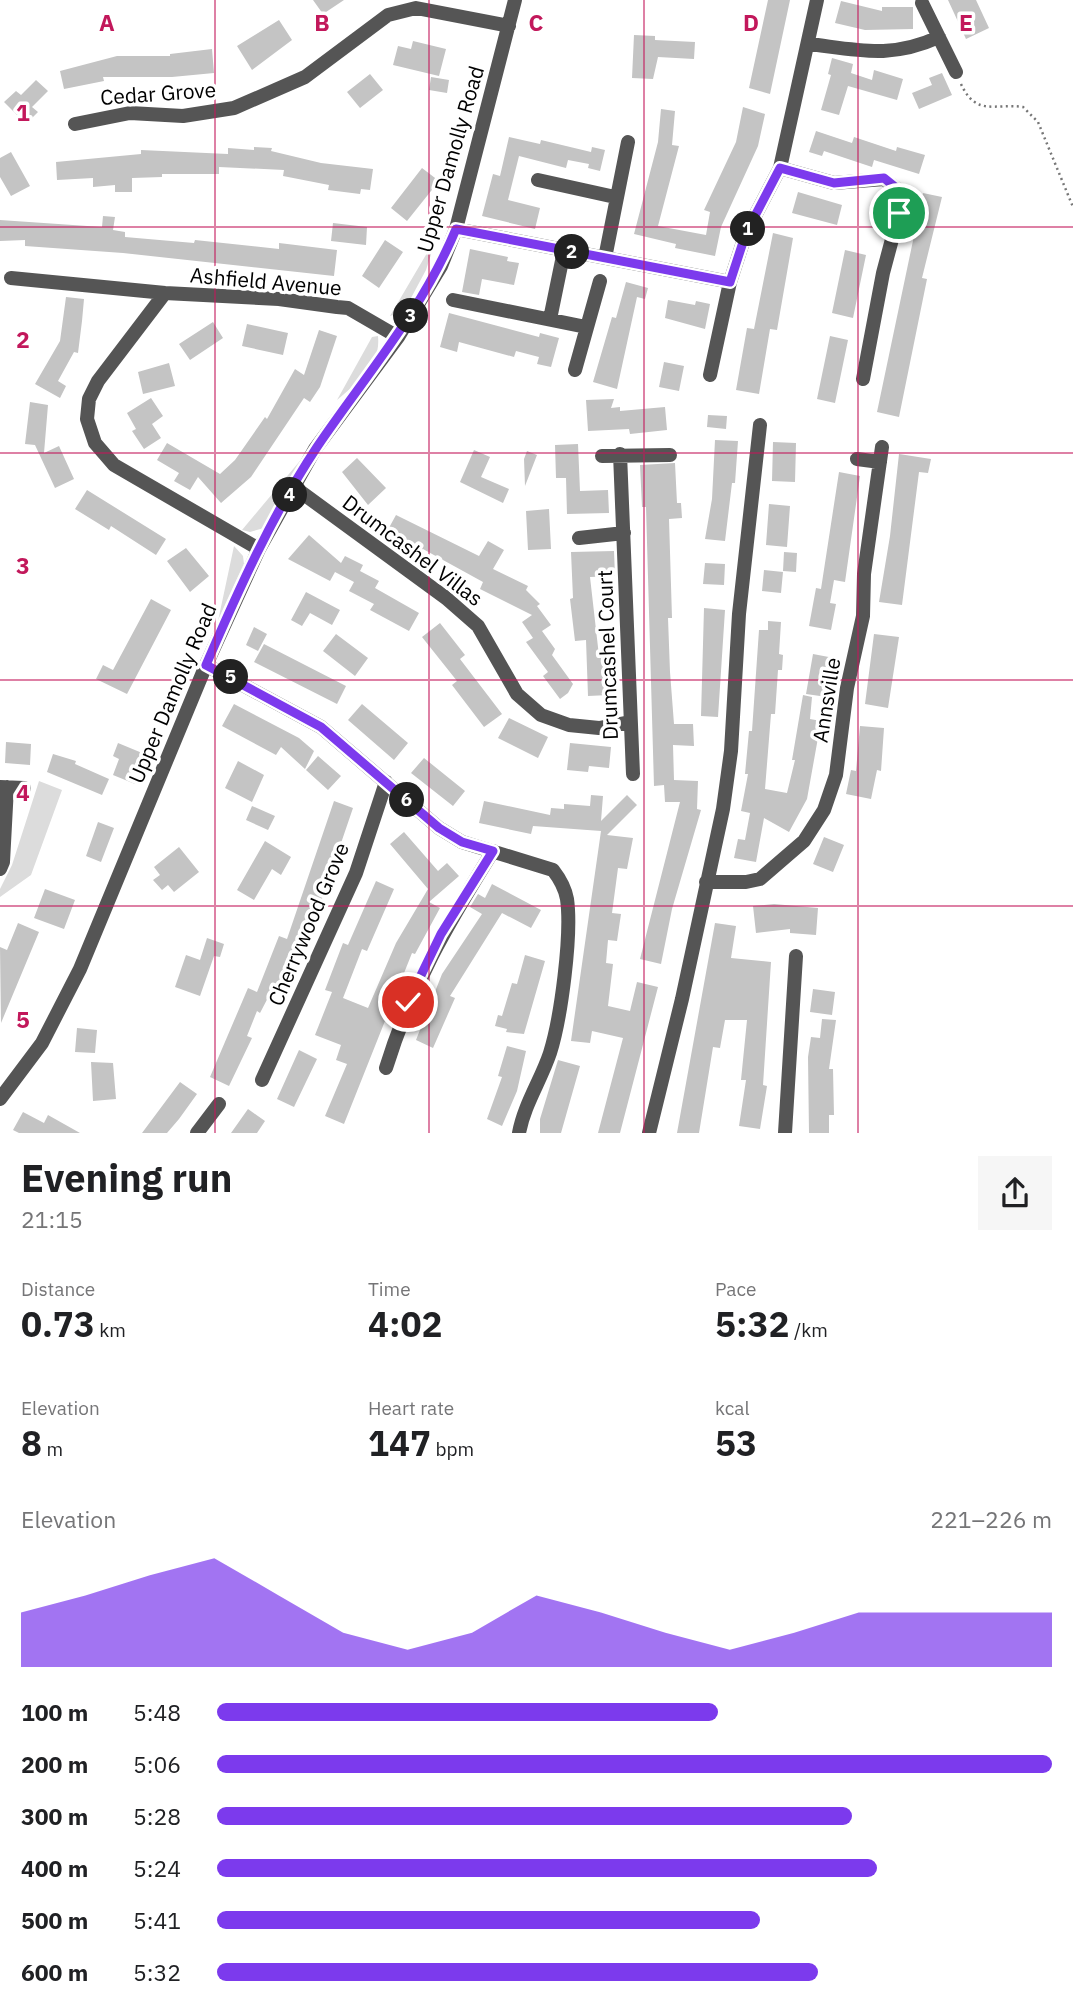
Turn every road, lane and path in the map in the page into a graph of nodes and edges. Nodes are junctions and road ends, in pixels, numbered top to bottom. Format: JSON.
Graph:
{"nodes":[{"id":1,"x":516,"y":0,"type":"edge"},
{"id":2,"x":817,"y":0,"type":"edge"},
{"id":3,"x":922,"y":4,"type":"dead end"},
{"id":4,"x":509,"y":26,"type":"junction"},
{"id":5,"x":939,"y":37,"type":"junction"},
{"id":6,"x":809,"y":44,"type":"junction"},
{"id":7,"x":956,"y":72,"type":"joint"},
{"id":8,"x":75,"y":124,"type":"dead end"},
{"id":9,"x":628,"y":142,"type":"dead end"},
{"id":10,"x":780,"y":168,"type":"junction"},
{"id":11,"x":538,"y":180,"type":"dead end"},
{"id":12,"x":615,"y":197,"type":"junction"},
{"id":13,"x":1073,"y":207,"type":"edge"},
{"id":14,"x":456,"y":229,"type":"junction"},
{"id":15,"x":564,"y":251,"type":"junction"},
{"id":16,"x":605,"y":258,"type":"junction"},
{"id":17,"x":11,"y":278,"type":"dead end"},
{"id":18,"x":600,"y":281,"type":"dead end"},
{"id":19,"x":730,"y":282,"type":"junction"},
{"id":20,"x":165,"y":293,"type":"junction"},
{"id":21,"x":453,"y":300,"type":"dead end"},
{"id":22,"x":550,"y":319,"type":"junction"},
{"id":23,"x":586,"y":327,"type":"junction"},
{"id":24,"x":398,"y":337,"type":"junction"},
{"id":25,"x":575,"y":370,"type":"dead end"},
{"id":26,"x":710,"y":375,"type":"dead end"},
{"id":27,"x":863,"y":379,"type":"dead end"},
{"id":28,"x":760,"y":425,"type":"dead end"},
{"id":29,"x":620,"y":454,"type":"junction"},
{"id":30,"x":670,"y":455,"type":"dead end"},
{"id":31,"x":602,"y":456,"type":"dead end"},
{"id":32,"x":858,"y":459,"type":"dead end"},
{"id":33,"x":294,"y":487,"type":"junction"},
{"id":34,"x":624,"y":533,"type":"junction"},
{"id":35,"x":579,"y":538,"type":"dead end"},
{"id":36,"x":259,"y":549,"type":"junction"},
{"id":37,"x":206,"y":665,"type":"junction"},
{"id":38,"x":630,"y":722,"type":"junction"},
{"id":39,"x":633,"y":774,"type":"dead end"},
{"id":40,"x":386,"y":782,"type":"junction"},
{"id":41,"x":4,"y":787,"type":"edge"},
{"id":42,"x":24,"y":788,"type":"dead end"},
{"id":43,"x":493,"y":851,"type":"junction"},
{"id":44,"x":0,"y":869,"type":"edge"},
{"id":45,"x":706,"y":882,"type":"junction"},
{"id":46,"x":796,"y":956,"type":"dead end"},
{"id":47,"x":386,"y":1068,"type":"dead end"},
{"id":48,"x":262,"y":1080,"type":"dead end"},
{"id":49,"x":0,"y":1099,"type":"edge"},
{"id":50,"x":219,"y":1104,"type":"dead end"},
{"id":51,"x":197,"y":1133,"type":"edge"},
{"id":52,"x":519,"y":1133,"type":"edge"},
{"id":53,"x":649,"y":1133,"type":"edge"},
{"id":54,"x":785,"y":1133,"type":"edge"}],
"edges":[{"from":1,"to":4,"type":"street","name":"Upper Damolly Road"},
{"from":2,"to":6,"type":"street"},
{"from":3,"to":5,"type":"street"},
{"from":4,"to":8,"type":"street","name":"Cedar Grove"},
{"from":4,"to":14,"type":"street","name":"Upper Damolly Road"},
{"from":5,"to":6,"type":"street"},
{"from":5,"to":7,"type":"street"},
{"from":6,"to":10,"type":"street"},
{"from":7,"to":13,"type":"path"},
{"from":9,"to":12,"type":"street"},
{"from":10,"to":19,"type":"street"},
{"from":10,"to":27,"type":"street"},
{"from":11,"to":12,"type":"street"},
{"from":12,"to":16,"type":"street"},
{"from":14,"to":15,"type":"street"},
{"from":14,"to":24,"type":"street","name":"Upper Damolly Road"},
{"from":15,"to":16,"type":"street"},
{"from":15,"to":22,"type":"street"},
{"from":16,"to":19,"type":"street"},
{"from":17,"to":20,"type":"street","name":"Ashfield Avenue"},
{"from":18,"to":23,"type":"street"},
{"from":19,"to":26,"type":"street"},
{"from":20,"to":24,"type":"street","name":"Ashfield Avenue"},
{"from":20,"to":36,"type":"street","name":"Ashfield Avenue"},
{"from":21,"to":22,"type":"street"},
{"from":22,"to":23,"type":"street"},
{"from":23,"to":25,"type":"street"},
{"from":24,"to":33,"type":"street","name":"Upper Damolly Road"},
{"from":28,"to":45,"type":"street"},
{"from":29,"to":30,"type":"street"},
{"from":29,"to":31,"type":"street"},
{"from":29,"to":34,"type":"street","name":"Drumcashel Court"},
{"from":32,"to":45,"type":"street","name":"Annsville"},
{"from":33,"to":36,"type":"street","name":"Upper Damolly Road"},
{"from":33,"to":38,"type":"street","name":"Drumcashel Villas"},
{"from":34,"to":35,"type":"street"},
{"from":34,"to":38,"type":"street","name":"Drumcashel Court"},
{"from":36,"to":37,"type":"street","name":"Upper Damolly Road"},
{"from":37,"to":40,"type":"street"},
{"from":37,"to":49,"type":"street","name":"Upper Damolly Road"},
{"from":38,"to":39,"type":"street","name":"Drumcashel Court"},
{"from":40,"to":43,"type":"street"},
{"from":40,"to":48,"type":"street","name":"Cherrywood Grove"},
{"from":41,"to":42,"type":"street"},
{"from":41,"to":44,"type":"street"},
{"from":43,"to":47,"type":"street"},
{"from":43,"to":52,"type":"street"},
{"from":45,"to":53,"type":"street"},
{"from":46,"to":54,"type":"street"},
{"from":50,"to":51,"type":"street"}]}
